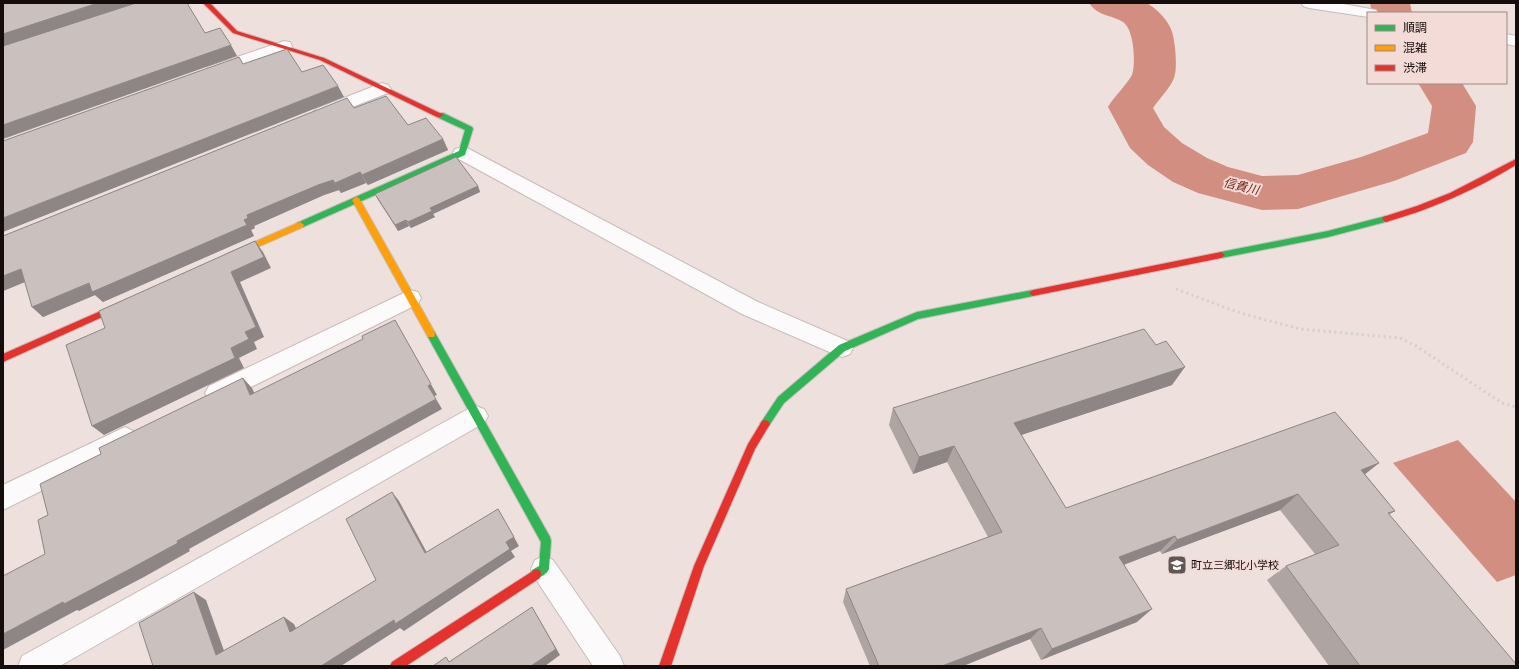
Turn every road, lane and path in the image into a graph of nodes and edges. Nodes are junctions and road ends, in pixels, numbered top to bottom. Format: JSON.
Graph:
{"nodes":[{"id":1,"x":206,"y":3,"type":"edge"},
{"id":2,"x":1309,"y":3,"type":"edge"},
{"id":3,"x":1367,"y":13,"type":"edge"},
{"id":4,"x":284,"y":46,"type":"junction"},
{"id":5,"x":195,"y":78,"type":"edge"},
{"id":6,"x":382,"y":89,"type":"junction"},
{"id":7,"x":309,"y":119,"type":"edge"},
{"id":8,"x":462,"y":153,"type":"junction"},
{"id":9,"x":1516,"y":162,"type":"edge"},
{"id":10,"x":356,"y":200,"type":"junction"},
{"id":11,"x":219,"y":261,"type":"edge"},
{"id":12,"x":1171,"y":288,"type":"dead end"},
{"id":13,"x":140,"y":296,"type":"edge"},
{"id":14,"x":410,"y":298,"type":"junction"},
{"id":15,"x":842,"y":348,"type":"junction"},
{"id":16,"x":3,"y":358,"type":"edge"},
{"id":17,"x":196,"y":403,"type":"edge"},
{"id":18,"x":1516,"y":407,"type":"edge"},
{"id":19,"x":476,"y":416,"type":"junction"},
{"id":20,"x":146,"y":428,"type":"edge"},
{"id":21,"x":3,"y":498,"type":"edge"},
{"id":22,"x":544,"y":569,"type":"junction"},
{"id":23,"x":32,"y":666,"type":"edge"},
{"id":24,"x":396,"y":666,"type":"edge"},
{"id":25,"x":610,"y":666,"type":"edge"},
{"id":26,"x":665,"y":666,"type":"edge"}],
"edges":[{"from":1,"to":4,"type":"street"},
{"from":2,"to":3,"type":"street"},
{"from":4,"to":5,"type":"street"},
{"from":4,"to":6,"type":"street"},
{"from":6,"to":7,"type":"street"},
{"from":6,"to":8,"type":"street"},
{"from":8,"to":10,"type":"street"},
{"from":8,"to":15,"type":"street"},
{"from":9,"to":15,"type":"street"},
{"from":10,"to":11,"type":"street"},
{"from":10,"to":14,"type":"street"},
{"from":12,"to":18,"type":"path"},
{"from":13,"to":16,"type":"street"},
{"from":14,"to":17,"type":"street"},
{"from":14,"to":19,"type":"street"},
{"from":15,"to":26,"type":"street"},
{"from":19,"to":22,"type":"street"},
{"from":19,"to":23,"type":"street"},
{"from":20,"to":21,"type":"street"},
{"from":22,"to":24,"type":"street"},
{"from":22,"to":25,"type":"street"}]}
